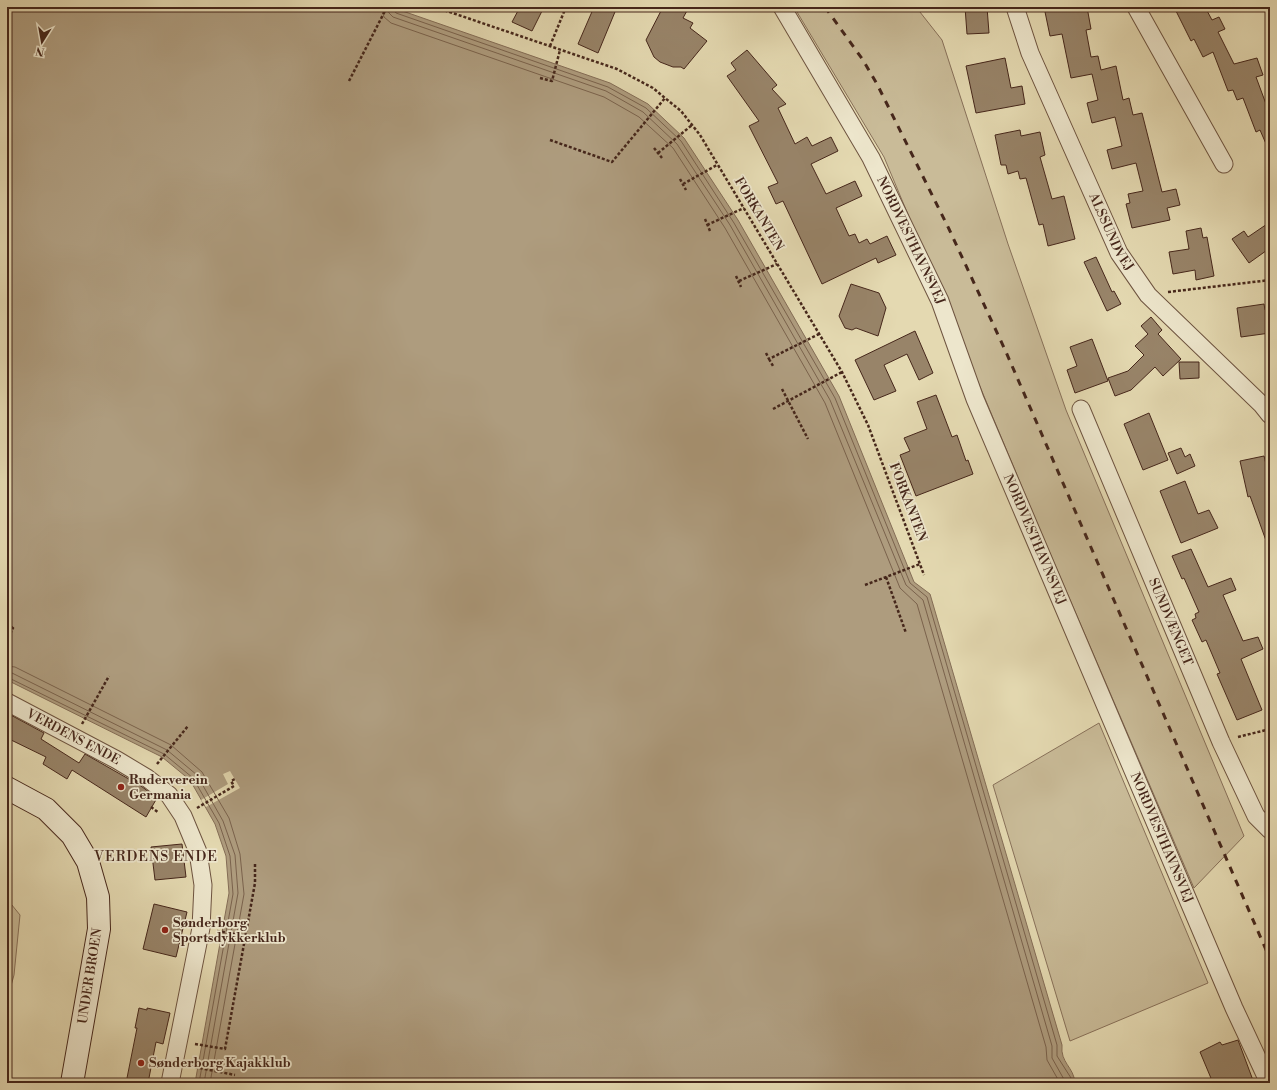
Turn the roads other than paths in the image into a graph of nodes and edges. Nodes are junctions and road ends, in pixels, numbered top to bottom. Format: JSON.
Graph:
{"nodes":[{"id":1,"x":782,"y":7,"type":"edge"},
{"id":2,"x":1015,"y":7,"type":"edge"},
{"id":3,"x":1136,"y":7,"type":"edge"},
{"id":4,"x":1224,"y":164,"type":"dead end"},
{"id":5,"x":1081,"y":409,"type":"dead end"},
{"id":6,"x":1270,"y":415,"type":"edge"},
{"id":7,"x":7,"y":702,"type":"edge"},
{"id":8,"x":7,"y":788,"type":"edge"},
{"id":9,"x":1270,"y":830,"type":"edge"},
{"id":10,"x":72,"y":1083,"type":"edge"},
{"id":11,"x":170,"y":1083,"type":"edge"},
{"id":12,"x":1269,"y":1083,"type":"edge"}],
"edges":[{"from":1,"to":12,"type":"street","name":"NORDVESTHAVNSVEJ"},
{"from":2,"to":6,"type":"street","name":"ALSSUNDVEJ"},
{"from":3,"to":4,"type":"street"},
{"from":5,"to":9,"type":"street","name":"SUNDVÆNGET"},
{"from":7,"to":11,"type":"street","name":"VERDENS ENDE"},
{"from":8,"to":10,"type":"street","name":"UNDER BROEN"}]}
